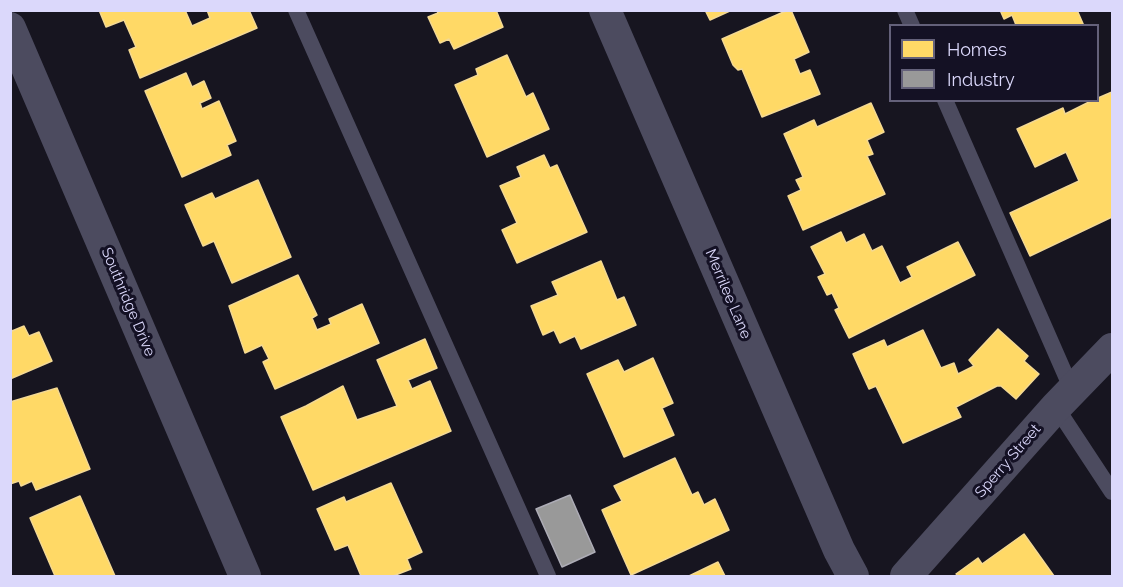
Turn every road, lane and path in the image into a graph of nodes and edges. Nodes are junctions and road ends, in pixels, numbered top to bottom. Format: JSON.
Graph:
{"nodes":[{"id":1,"x":296,"y":10,"type":"edge"},
{"id":2,"x":604,"y":10,"type":"edge"},
{"id":3,"x":905,"y":10,"type":"edge"},
{"id":4,"x":911,"y":24,"type":"edge"},
{"id":5,"x":10,"y":28,"type":"edge"},
{"id":6,"x":946,"y":102,"type":"edge"},
{"id":7,"x":1113,"y":349,"type":"edge"},
{"id":8,"x":1064,"y":399,"type":"junction"},
{"id":9,"x":1113,"y":492,"type":"edge"},
{"id":10,"x":245,"y":576,"type":"edge"},
{"id":11,"x":548,"y":576,"type":"edge"},
{"id":12,"x":852,"y":576,"type":"edge"},
{"id":13,"x":906,"y":576,"type":"edge"}],
"edges":[{"from":1,"to":11,"type":"lane"},
{"from":2,"to":12,"type":"street","name":"Merrilee Lane"},
{"from":3,"to":4,"type":"lane"},
{"from":5,"to":10,"type":"street","name":"Southridge Drive"},
{"from":6,"to":8,"type":"lane"},
{"from":7,"to":8,"type":"street","name":"Sperry Street"},
{"from":8,"to":9,"type":"lane"},
{"from":8,"to":13,"type":"street","name":"Sperry Street"}]}
